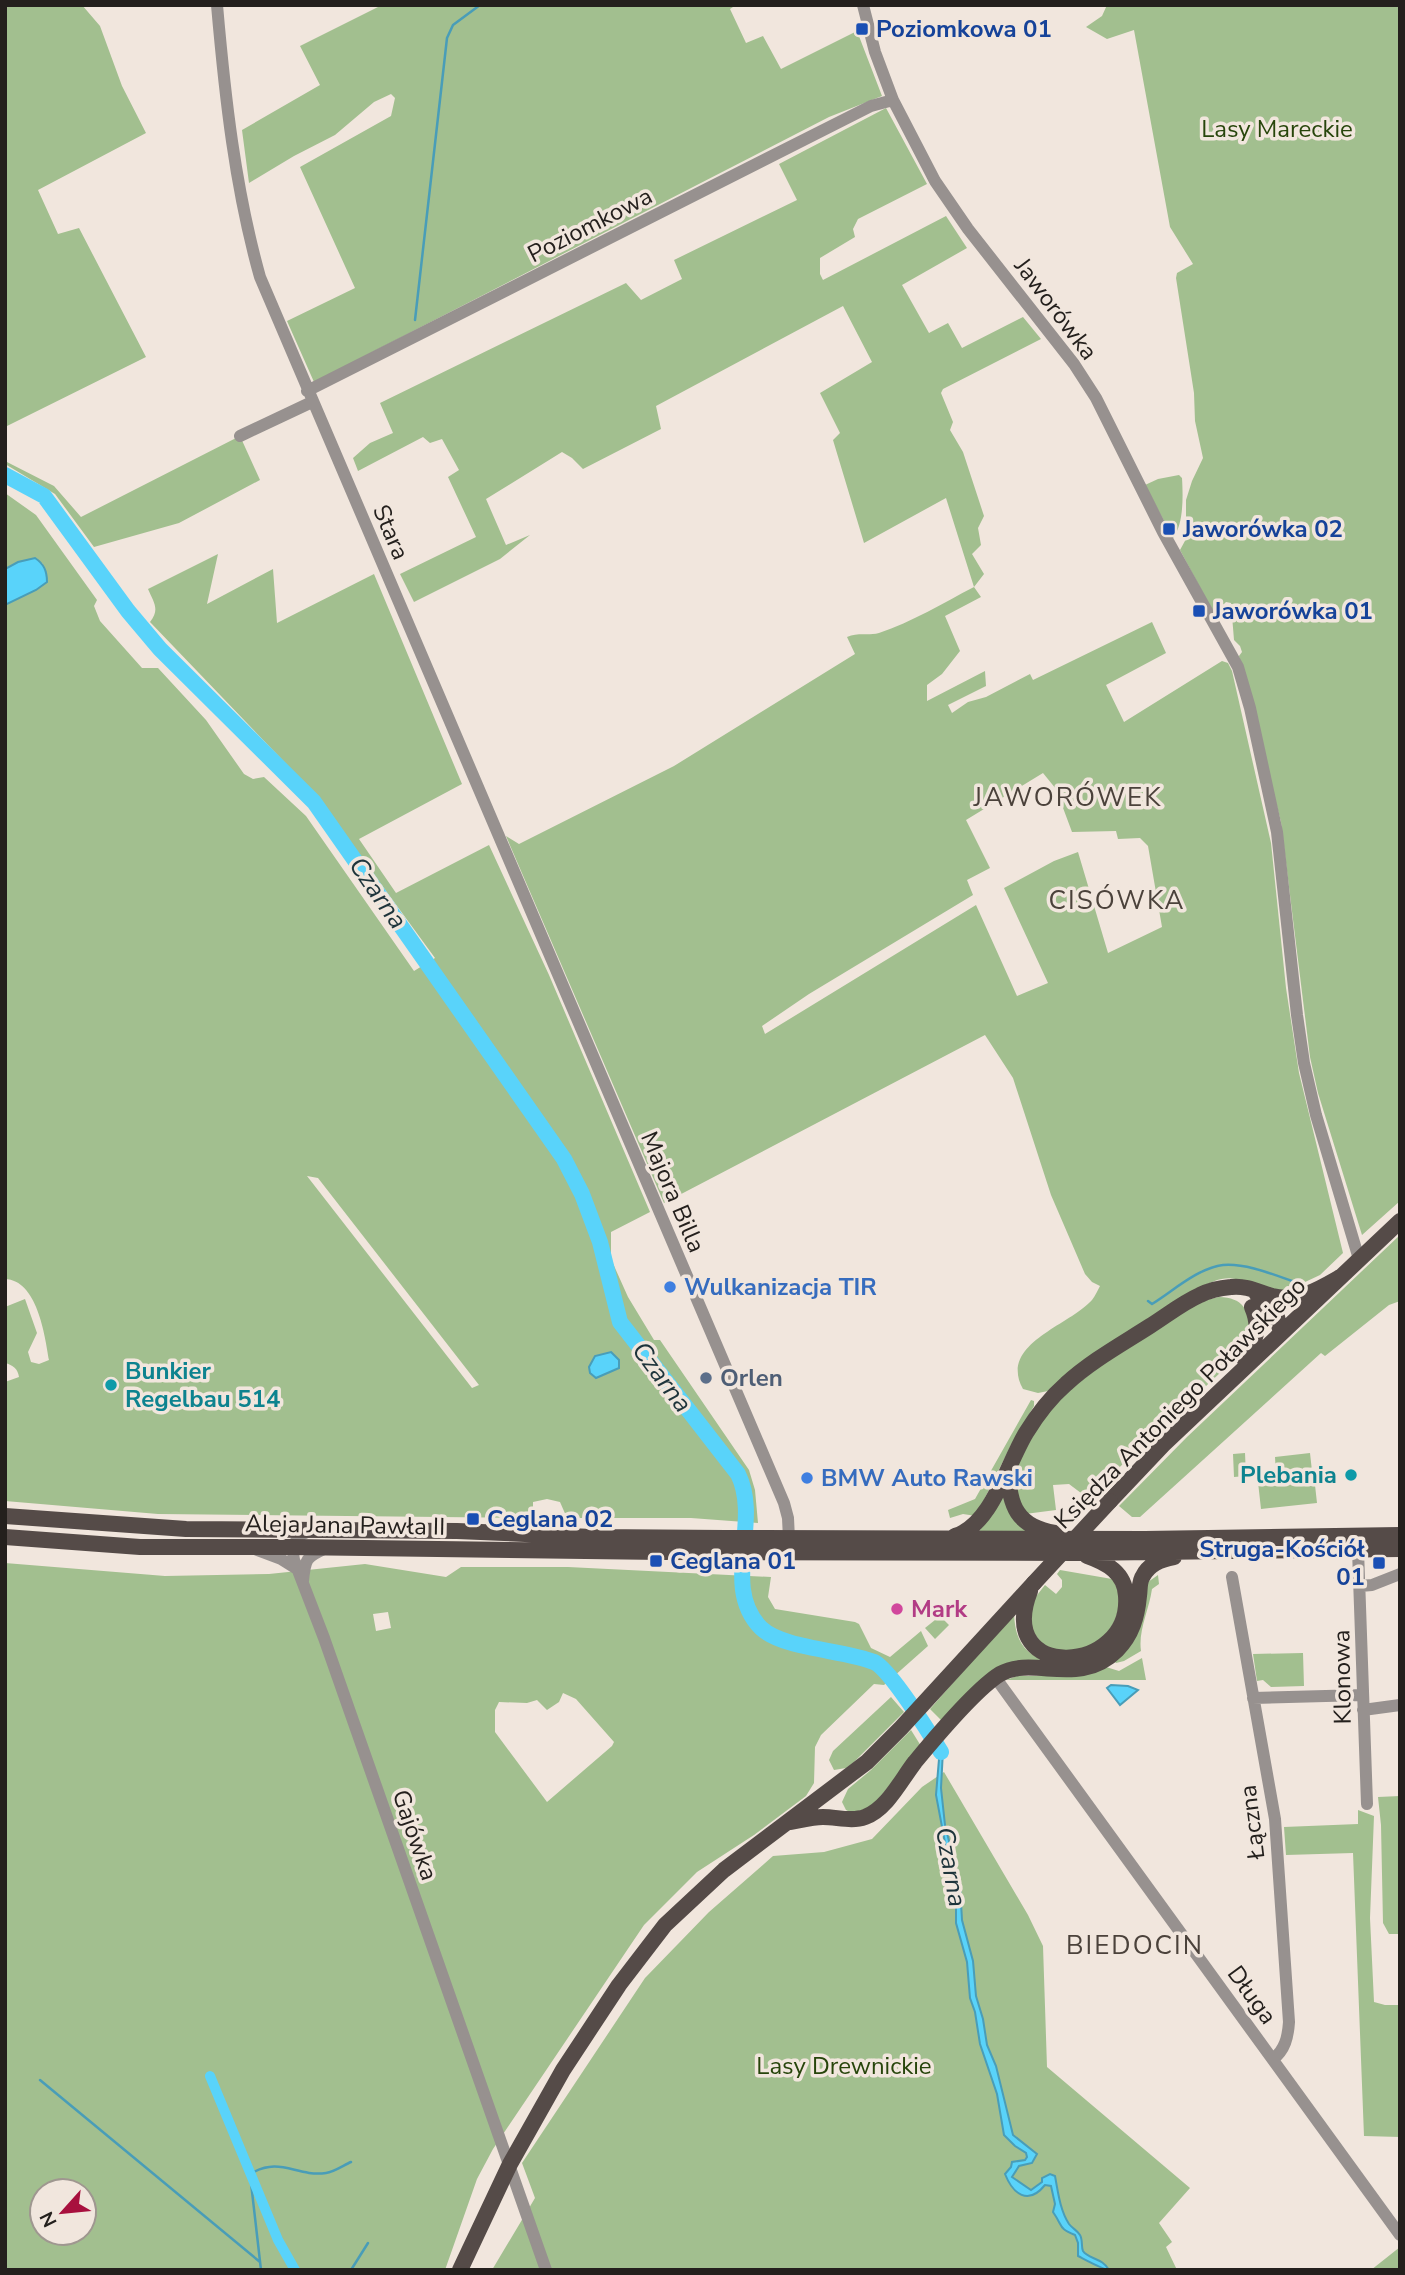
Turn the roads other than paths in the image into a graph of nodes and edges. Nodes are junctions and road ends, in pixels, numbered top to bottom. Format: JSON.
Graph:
{"nodes":[{"id":1,"x":217,"y":5,"type":"edge"},
{"id":2,"x":863,"y":5,"type":"edge"},
{"id":3,"x":893,"y":100,"type":"junction"},
{"id":4,"x":310,"y":396,"type":"junction"},
{"id":5,"x":240,"y":436,"type":"dead end"},
{"id":6,"x":593,"y":1057,"type":"joint"},
{"id":7,"x":1400,"y":1221,"type":"edge"},
{"id":8,"x":1359,"y":1259,"type":"junction"},
{"id":9,"x":1342,"y":1276,"type":"junction"},
{"id":10,"x":1252,"y":1298,"type":"junction"},
{"id":11,"x":1281,"y":1333,"type":"junction"},
{"id":12,"x":1231,"y":1381,"type":"junction"},
{"id":13,"x":1008,"y":1471,"type":"junction"},
{"id":14,"x":5,"y":1516,"type":"edge"},
{"id":15,"x":313,"y":1530,"type":"junction"},
{"id":16,"x":1400,"y":1535,"type":"edge"},
{"id":17,"x":5,"y":1537,"type":"edge"},
{"id":18,"x":946,"y":1538,"type":"junction"},
{"id":19,"x":789,"y":1539,"type":"junction"},
{"id":20,"x":1093,"y":1539,"type":"junction"},
{"id":21,"x":726,"y":1545,"type":"junction"},
{"id":22,"x":757,"y":1545,"type":"junction"},
{"id":23,"x":292,"y":1546,"type":"junction"},
{"id":24,"x":248,"y":1547,"type":"junction"},
{"id":25,"x":326,"y":1547,"type":"junction"},
{"id":26,"x":1400,"y":1549,"type":"edge"},
{"id":27,"x":1358,"y":1550,"type":"junction"},
{"id":28,"x":1200,"y":1552,"type":"junction"},
{"id":29,"x":1074,"y":1553,"type":"junction"},
{"id":30,"x":1400,"y":1574,"type":"edge"},
{"id":31,"x":300,"y":1575,"type":"junction"},
{"id":32,"x":1232,"y":1577,"type":"dead end"},
{"id":33,"x":1034,"y":1583,"type":"junction"},
{"id":34,"x":1360,"y":1586,"type":"junction"},
{"id":35,"x":995,"y":1677,"type":"junction"},
{"id":36,"x":1363,"y":1695,"type":"junction"},
{"id":37,"x":1252,"y":1698,"type":"junction"},
{"id":38,"x":1400,"y":1705,"type":"edge"},
{"id":39,"x":1363,"y":1710,"type":"junction"},
{"id":40,"x":832,"y":1789,"type":"junction"},
{"id":41,"x":1367,"y":1804,"type":"dead end"},
{"id":42,"x":849,"y":1819,"type":"junction"},
{"id":43,"x":785,"y":1823,"type":"junction"},
{"id":44,"x":1273,"y":2059,"type":"junction"},
{"id":45,"x":510,"y":2164,"type":"junction"},
{"id":46,"x":1400,"y":2235,"type":"edge"},
{"id":47,"x":460,"y":2270,"type":"edge"},
{"id":48,"x":546,"y":2270,"type":"edge"}],
"edges":[{"from":1,"to":4,"type":"street","name":"Stara"},
{"from":2,"to":3,"type":"street","name":"Jaworówka"},
{"from":3,"to":4,"type":"street","name":"Poziomkowa"},
{"from":3,"to":8,"type":"street","name":"Jaworówka"},
{"from":4,"to":5,"type":"street","name":"Poziomkowa"},
{"from":4,"to":6,"type":"street","name":"Stara"},
{"from":6,"to":19,"type":"street","name":"Majora Billa"},
{"from":7,"to":8,"type":"main road","name":"Księdza Antoniego Poławskiego"},
{"from":8,"to":9,"type":"main road","name":"Księdza Antoniego Poławskiego"},
{"from":9,"to":10,"type":"main road"},
{"from":9,"to":11,"type":"main road","name":"Księdza Antoniego Poławskiego"},
{"from":10,"to":11,"type":"main road"},
{"from":10,"to":12,"type":"main road"},
{"from":10,"to":13,"type":"main road"},
{"from":11,"to":12,"type":"main road","name":"Księdza Antoniego Poławskiego"},
{"from":12,"to":33,"type":"main road","name":"Księdza Antoniego Poławskiego","bridge":true},
{"from":13,"to":18,"type":"main road"},
{"from":13,"to":20,"type":"main road"},
{"from":14,"to":15,"type":"main road","name":"Aleja Jana Pawła II"},
{"from":15,"to":21,"type":"main road","name":"Aleja Jana Pawła II"},
{"from":15,"to":23,"type":"street"},
{"from":16,"to":20,"type":"main road"},
{"from":17,"to":24,"type":"main road","name":"Aleja Jana Pawła II"},
{"from":18,"to":19,"type":"main road"},
{"from":18,"to":20,"type":"main road"},
{"from":19,"to":22,"type":"main road"},
{"from":21,"to":22,"type":"main road"},
{"from":21,"to":25,"type":"main road","name":"Aleja Jana Pawła II"},
{"from":22,"to":29,"type":"main road"},
{"from":23,"to":24,"type":"main road","name":"Aleja Jana Pawła II"},
{"from":23,"to":25,"type":"main road","name":"Aleja Jana Pawła II"},
{"from":23,"to":31,"type":"street","name":"Gajówka"},
{"from":24,"to":31,"type":"street"},
{"from":25,"to":31,"type":"street"},
{"from":26,"to":27,"type":"main road"},
{"from":27,"to":28,"type":"main road"},
{"from":27,"to":34,"type":"street","name":"Klonowa"},
{"from":28,"to":29,"type":"main road"},
{"from":28,"to":35,"type":"main road"},
{"from":29,"to":33,"type":"main road"},
{"from":30,"to":34,"type":"street"},
{"from":31,"to":45,"type":"street","name":"Gajówka"},
{"from":32,"to":37,"type":"street","name":"Łączna"},
{"from":33,"to":40,"type":"main road","name":"Księdza Antoniego Poławskiego"},
{"from":34,"to":36,"type":"street","name":"Klonowa"},
{"from":35,"to":42,"type":"main road"},
{"from":35,"to":44,"type":"street","name":"Długa"},
{"from":36,"to":37,"type":"street"},
{"from":36,"to":39,"type":"street","name":"Klonowa"},
{"from":37,"to":44,"type":"street","name":"Łączna"},
{"from":38,"to":39,"type":"street"},
{"from":39,"to":41,"type":"street","name":"Klonowa"},
{"from":40,"to":42,"type":"main road"},
{"from":40,"to":43,"type":"main road","name":"Księdza Antoniego Poławskiego"},
{"from":42,"to":43,"type":"main road"},
{"from":43,"to":45,"type":"main road","name":"Księdza Antoniego Poławskiego"},
{"from":44,"to":46,"type":"street","name":"Długa"},
{"from":45,"to":47,"type":"main road","name":"Księdza Antoniego Poławskiego"},
{"from":45,"to":48,"type":"street","name":"Gajówka"}]}
